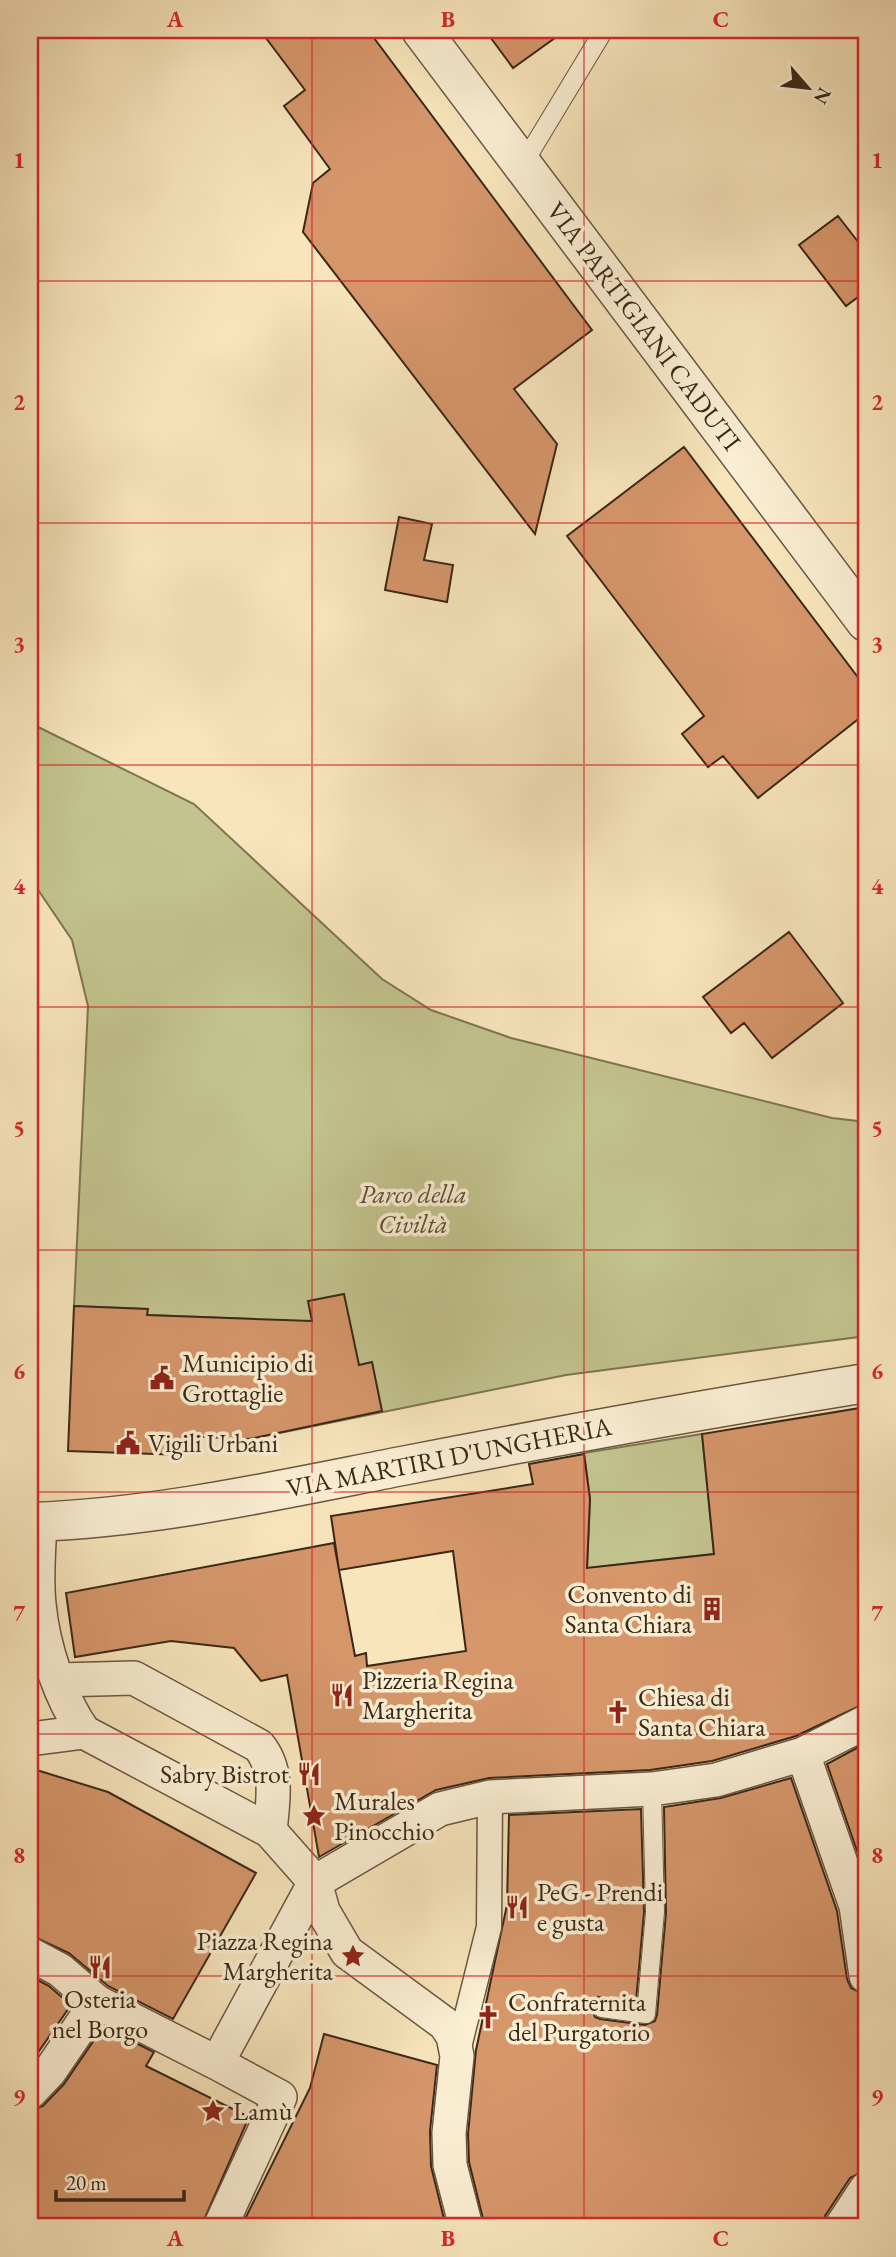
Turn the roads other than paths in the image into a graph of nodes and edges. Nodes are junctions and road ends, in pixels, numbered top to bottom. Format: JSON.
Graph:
{"nodes":[{"id":1,"x":421,"y":30,"type":"edge"},
{"id":2,"x":604,"y":30,"type":"edge"},
{"id":3,"x":523,"y":164,"type":"junction"},
{"id":4,"x":866,"y":622,"type":"edge"},
{"id":5,"x":866,"y":1383,"type":"edge"},
{"id":6,"x":35,"y":1521,"type":"edge"},
{"id":7,"x":59,"y":1680,"type":"junction"},
{"id":8,"x":866,"y":1722,"type":"edge"},
{"id":9,"x":84,"y":1732,"type":"junction"},
{"id":10,"x":30,"y":1739,"type":"edge"},
{"id":11,"x":803,"y":1754,"type":"junction"},
{"id":12,"x":652,"y":1789,"type":"junction"},
{"id":13,"x":490,"y":1797,"type":"junction"},
{"id":14,"x":270,"y":1830,"type":"junction"},
{"id":15,"x":315,"y":1882,"type":"junction"},
{"id":16,"x":335,"y":1935,"type":"junction"},
{"id":17,"x":278,"y":1950,"type":"junction"},
{"id":18,"x":30,"y":1954,"type":"edge"},
{"id":19,"x":866,"y":1976,"type":"edge"},
{"id":20,"x":96,"y":2002,"type":"junction"},
{"id":21,"x":602,"y":2008,"type":"dead end"},
{"id":22,"x":457,"y":2056,"type":"junction"},
{"id":23,"x":217,"y":2063,"type":"junction"},
{"id":24,"x":30,"y":2092,"type":"edge"},
{"id":25,"x":866,"y":2189,"type":"edge"},
{"id":26,"x":220,"y":2227,"type":"edge"},
{"id":27,"x":466,"y":2227,"type":"edge"},
{"id":28,"x":841,"y":2227,"type":"edge"}],
"edges":[{"from":1,"to":3,"type":"street","name":"VIA PARTIGIANI CADUTI"},
{"from":2,"to":3,"type":"lane"},
{"from":3,"to":4,"type":"street","name":"VIA PARTIGIANI CADUTI"},
{"from":5,"to":6,"type":"street","name":"VIA MARTIRI D'UNGHERIA"},
{"from":6,"to":7,"type":"street"},
{"from":7,"to":9,"type":"street"},
{"from":7,"to":14,"type":"street"},
{"from":8,"to":11,"type":"street"},
{"from":9,"to":10,"type":"street"},
{"from":9,"to":14,"type":"street"},
{"from":11,"to":12,"type":"street"},
{"from":11,"to":19,"type":"street"},
{"from":12,"to":13,"type":"street"},
{"from":12,"to":21,"type":"lane"},
{"from":13,"to":15,"type":"street"},
{"from":13,"to":22,"type":"street"},
{"from":14,"to":15,"type":"street"},
{"from":15,"to":16,"type":"street"},
{"from":15,"to":17,"type":"street"},
{"from":16,"to":17,"type":"street"},
{"from":16,"to":22,"type":"street"},
{"from":17,"to":23,"type":"street"},
{"from":18,"to":20,"type":"street"},
{"from":20,"to":23,"type":"street"},
{"from":20,"to":24,"type":"street"},
{"from":22,"to":27,"type":"street"},
{"from":23,"to":26,"type":"street"},
{"from":25,"to":28,"type":"street"}]}
